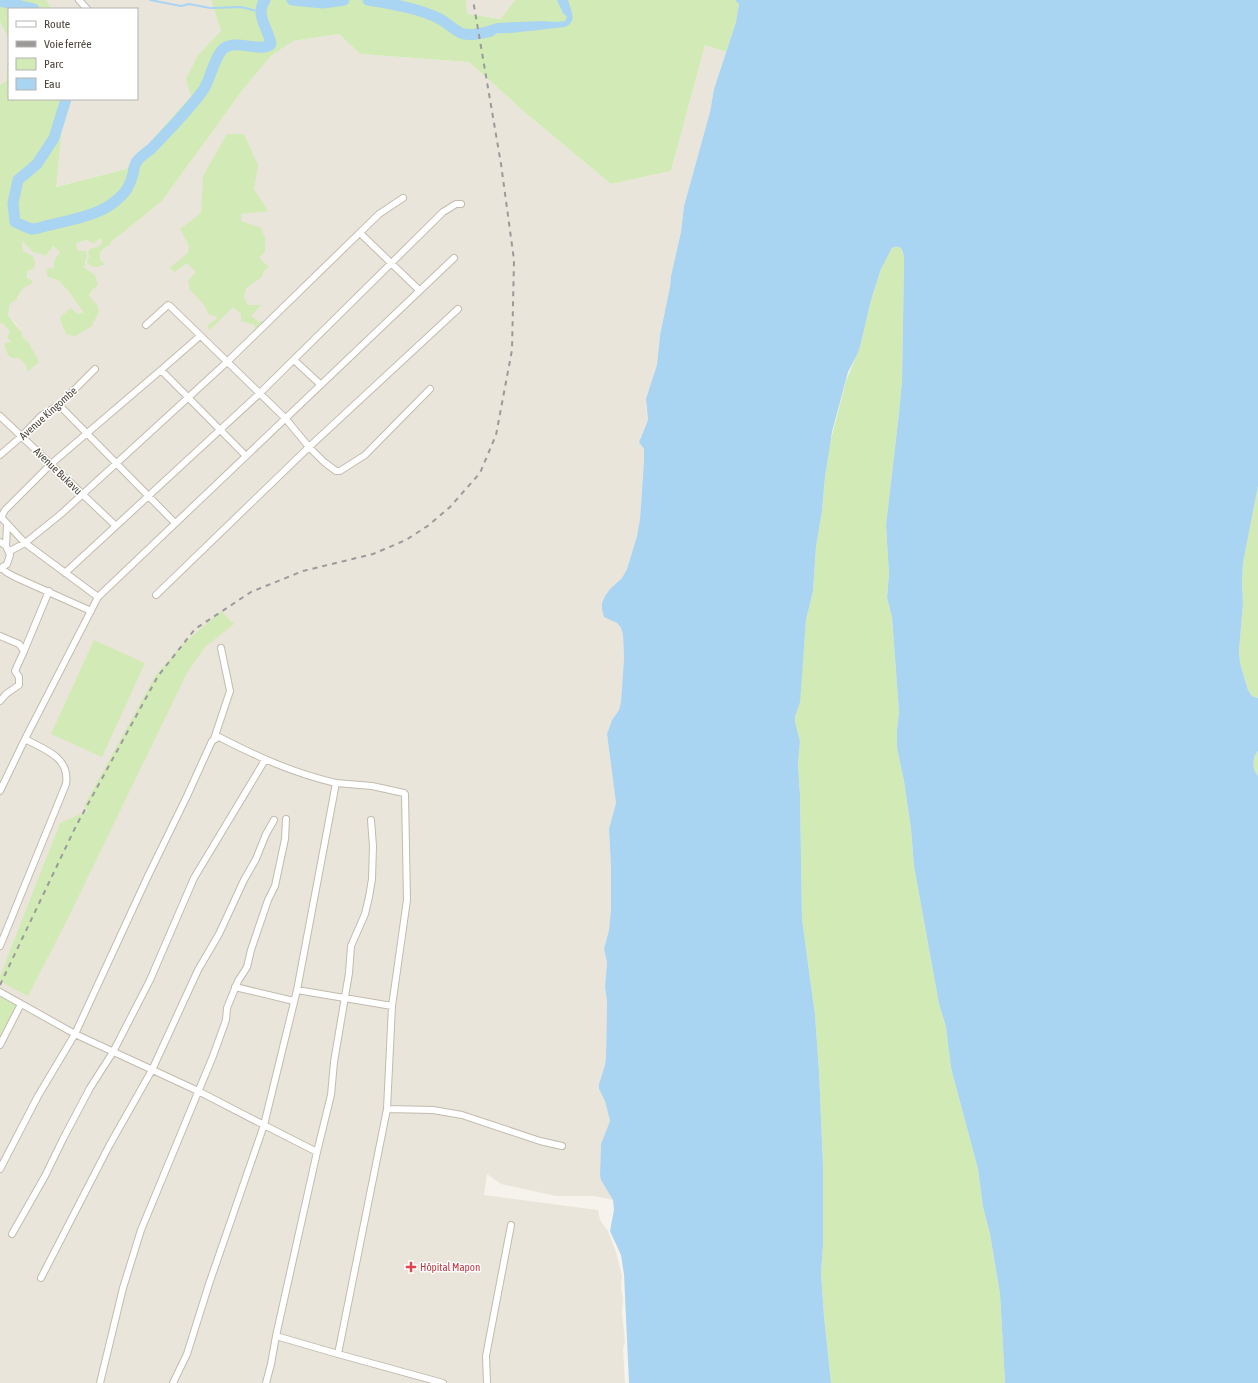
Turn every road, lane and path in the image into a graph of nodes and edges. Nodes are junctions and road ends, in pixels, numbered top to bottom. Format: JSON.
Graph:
{"nodes":[{"id":1,"x":79,"y":0,"type":"edge"},
{"id":2,"x":86,"y":8,"type":"edge"},
{"id":3,"x":403,"y":198,"type":"dead end"},
{"id":4,"x":461,"y":204,"type":"dead end"},
{"id":5,"x":360,"y":233,"type":"junction"},
{"id":6,"x":454,"y":258,"type":"dead end"},
{"id":7,"x":391,"y":263,"type":"junction"},
{"id":8,"x":419,"y":290,"type":"junction"},
{"id":9,"x":458,"y":309,"type":"dead end"},
{"id":10,"x":146,"y":325,"type":"dead end"},
{"id":11,"x":200,"y":336,"type":"junction"},
{"id":12,"x":294,"y":360,"type":"junction"},
{"id":13,"x":227,"y":362,"type":"junction"},
{"id":14,"x":95,"y":369,"type":"dead end"},
{"id":15,"x":161,"y":370,"type":"junction"},
{"id":16,"x":321,"y":385,"type":"junction"},
{"id":17,"x":430,"y":389,"type":"dead end"},
{"id":18,"x":260,"y":393,"type":"junction"},
{"id":19,"x":188,"y":398,"type":"junction"},
{"id":20,"x":58,"y":405,"type":"junction"},
{"id":21,"x":0,"y":416,"type":"edge"},
{"id":22,"x":285,"y":418,"type":"junction"},
{"id":23,"x":220,"y":430,"type":"junction"},
{"id":24,"x":87,"y":434,"type":"junction"},
{"id":25,"x":22,"y":436,"type":"junction"},
{"id":26,"x":309,"y":447,"type":"junction"},
{"id":27,"x":0,"y":455,"type":"edge"},
{"id":28,"x":246,"y":456,"type":"junction"},
{"id":29,"x":51,"y":464,"type":"junction"},
{"id":30,"x":116,"y":464,"type":"junction"},
{"id":31,"x":83,"y":494,"type":"junction"},
{"id":32,"x":148,"y":496,"type":"junction"},
{"id":33,"x":1,"y":517,"type":"edge"},
{"id":34,"x":175,"y":523,"type":"junction"},
{"id":35,"x":8,"y":525,"type":"junction"},
{"id":36,"x":116,"y":526,"type":"junction"},
{"id":37,"x":0,"y":542,"type":"edge"},
{"id":38,"x":25,"y":543,"type":"junction"},
{"id":39,"x":8,"y":548,"type":"junction"},
{"id":40,"x":1,"y":569,"type":"edge"},
{"id":41,"x":65,"y":573,"type":"junction"},
{"id":42,"x":48,"y":591,"type":"junction"},
{"id":43,"x":156,"y":595,"type":"dead end"},
{"id":44,"x":98,"y":597,"type":"junction"},
{"id":45,"x":91,"y":611,"type":"junction"},
{"id":46,"x":0,"y":636,"type":"edge"},
{"id":47,"x":221,"y":648,"type":"dead end"},
{"id":48,"x":24,"y":651,"type":"junction"},
{"id":49,"x":0,"y":702,"type":"edge"},
{"id":50,"x":25,"y":739,"type":"junction"},
{"id":51,"x":214,"y":739,"type":"junction"},
{"id":52,"x":265,"y":760,"type":"junction"},
{"id":53,"x":336,"y":782,"type":"junction"},
{"id":54,"x":0,"y":790,"type":"edge"},
{"id":55,"x":286,"y":819,"type":"dead end"},
{"id":56,"x":274,"y":820,"type":"dead end"},
{"id":57,"x":371,"y":820,"type":"dead end"},
{"id":58,"x":0,"y":946,"type":"edge"},
{"id":59,"x":235,"y":987,"type":"junction"},
{"id":60,"x":297,"y":990,"type":"junction"},
{"id":61,"x":0,"y":992,"type":"edge"},
{"id":62,"x":344,"y":998,"type":"junction"},
{"id":63,"x":294,"y":1001,"type":"junction"},
{"id":64,"x":21,"y":1004,"type":"junction"},
{"id":65,"x":392,"y":1006,"type":"junction"},
{"id":66,"x":75,"y":1034,"type":"junction"},
{"id":67,"x":0,"y":1045,"type":"edge"},
{"id":68,"x":113,"y":1052,"type":"junction"},
{"id":69,"x":152,"y":1070,"type":"junction"},
{"id":70,"x":198,"y":1091,"type":"junction"},
{"id":71,"x":387,"y":1109,"type":"junction"},
{"id":72,"x":264,"y":1125,"type":"junction"},
{"id":73,"x":562,"y":1146,"type":"dead end"},
{"id":74,"x":316,"y":1152,"type":"junction"},
{"id":75,"x":0,"y":1169,"type":"edge"},
{"id":76,"x":511,"y":1226,"type":"dead end"},
{"id":77,"x":12,"y":1234,"type":"dead end"},
{"id":78,"x":41,"y":1278,"type":"dead end"},
{"id":79,"x":276,"y":1336,"type":"junction"},
{"id":80,"x":338,"y":1354,"type":"junction"},
{"id":81,"x":100,"y":1383,"type":"edge"},
{"id":82,"x":174,"y":1383,"type":"edge"},
{"id":83,"x":266,"y":1383,"type":"edge"},
{"id":84,"x":443,"y":1383,"type":"edge"},
{"id":85,"x":487,"y":1383,"type":"edge"}],
"edges":[{"from":1,"to":2,"type":"street"},
{"from":3,"to":5,"type":"street"},
{"from":4,"to":7,"type":"street"},
{"from":5,"to":7,"type":"street"},
{"from":5,"to":13,"type":"street"},
{"from":6,"to":8,"type":"street"},
{"from":7,"to":8,"type":"street"},
{"from":7,"to":12,"type":"street"},
{"from":8,"to":16,"type":"street"},
{"from":9,"to":26,"type":"street"},
{"from":10,"to":11,"type":"street"},
{"from":11,"to":13,"type":"street"},
{"from":11,"to":15,"type":"street"},
{"from":12,"to":16,"type":"street"},
{"from":12,"to":18,"type":"street"},
{"from":13,"to":18,"type":"street"},
{"from":13,"to":19,"type":"street"},
{"from":14,"to":20,"type":"street","name":"Avenue Kingombe"},
{"from":15,"to":19,"type":"street"},
{"from":15,"to":24,"type":"street"},
{"from":16,"to":22,"type":"street"},
{"from":17,"to":26,"type":"street"},
{"from":18,"to":22,"type":"street"},
{"from":18,"to":23,"type":"street"},
{"from":19,"to":23,"type":"street"},
{"from":19,"to":30,"type":"street"},
{"from":20,"to":24,"type":"street"},
{"from":20,"to":25,"type":"street","name":"Avenue Kingombe"},
{"from":21,"to":25,"type":"street","name":"Avenue Bukavu"},
{"from":22,"to":26,"type":"street"},
{"from":22,"to":28,"type":"street"},
{"from":23,"to":28,"type":"street"},
{"from":23,"to":32,"type":"street"},
{"from":24,"to":29,"type":"street"},
{"from":24,"to":30,"type":"street"},
{"from":25,"to":27,"type":"street","name":"Avenue Kingombe"},
{"from":25,"to":29,"type":"street","name":"Avenue Bukavu"},
{"from":26,"to":43,"type":"street"},
{"from":28,"to":34,"type":"street"},
{"from":29,"to":31,"type":"street","name":"Avenue Bukavu"},
{"from":29,"to":33,"type":"street"},
{"from":30,"to":31,"type":"street"},
{"from":30,"to":32,"type":"street"},
{"from":31,"to":36,"type":"street","name":"Avenue Bukavu"},
{"from":31,"to":38,"type":"street"},
{"from":32,"to":34,"type":"street"},
{"from":32,"to":36,"type":"street"},
{"from":33,"to":35,"type":"street"},
{"from":34,"to":44,"type":"street"},
{"from":35,"to":38,"type":"street"},
{"from":35,"to":39,"type":"street"},
{"from":36,"to":41,"type":"street"},
{"from":37,"to":39,"type":"street"},
{"from":38,"to":39,"type":"street"},
{"from":38,"to":41,"type":"street"},
{"from":39,"to":40,"type":"street"},
{"from":40,"to":42,"type":"street"},
{"from":41,"to":44,"type":"street"},
{"from":42,"to":45,"type":"street"},
{"from":42,"to":48,"type":"street"},
{"from":44,"to":45,"type":"street"},
{"from":45,"to":50,"type":"street"},
{"from":46,"to":48,"type":"street"},
{"from":47,"to":51,"type":"street"},
{"from":48,"to":49,"type":"street"},
{"from":50,"to":54,"type":"street"},
{"from":50,"to":58,"type":"street"},
{"from":51,"to":52,"type":"street"},
{"from":51,"to":66,"type":"street"},
{"from":52,"to":53,"type":"street"},
{"from":52,"to":68,"type":"street"},
{"from":53,"to":60,"type":"street"},
{"from":53,"to":65,"type":"street"},
{"from":55,"to":59,"type":"street"},
{"from":56,"to":69,"type":"street"},
{"from":57,"to":62,"type":"street"},
{"from":59,"to":63,"type":"street"},
{"from":59,"to":70,"type":"street"},
{"from":60,"to":62,"type":"street"},
{"from":60,"to":63,"type":"street"},
{"from":61,"to":64,"type":"street"},
{"from":62,"to":65,"type":"street"},
{"from":62,"to":74,"type":"street"},
{"from":63,"to":72,"type":"street"},
{"from":64,"to":66,"type":"street"},
{"from":64,"to":67,"type":"street"},
{"from":65,"to":71,"type":"street"},
{"from":66,"to":68,"type":"street"},
{"from":66,"to":75,"type":"street"},
{"from":68,"to":69,"type":"street"},
{"from":68,"to":77,"type":"street"},
{"from":69,"to":70,"type":"street"},
{"from":69,"to":78,"type":"street"},
{"from":70,"to":72,"type":"street"},
{"from":70,"to":81,"type":"street"},
{"from":71,"to":73,"type":"street"},
{"from":71,"to":80,"type":"street"},
{"from":72,"to":74,"type":"street"},
{"from":72,"to":82,"type":"street"},
{"from":74,"to":79,"type":"street"},
{"from":76,"to":85,"type":"street"},
{"from":79,"to":80,"type":"street"},
{"from":79,"to":83,"type":"street"},
{"from":80,"to":84,"type":"street"}]}
